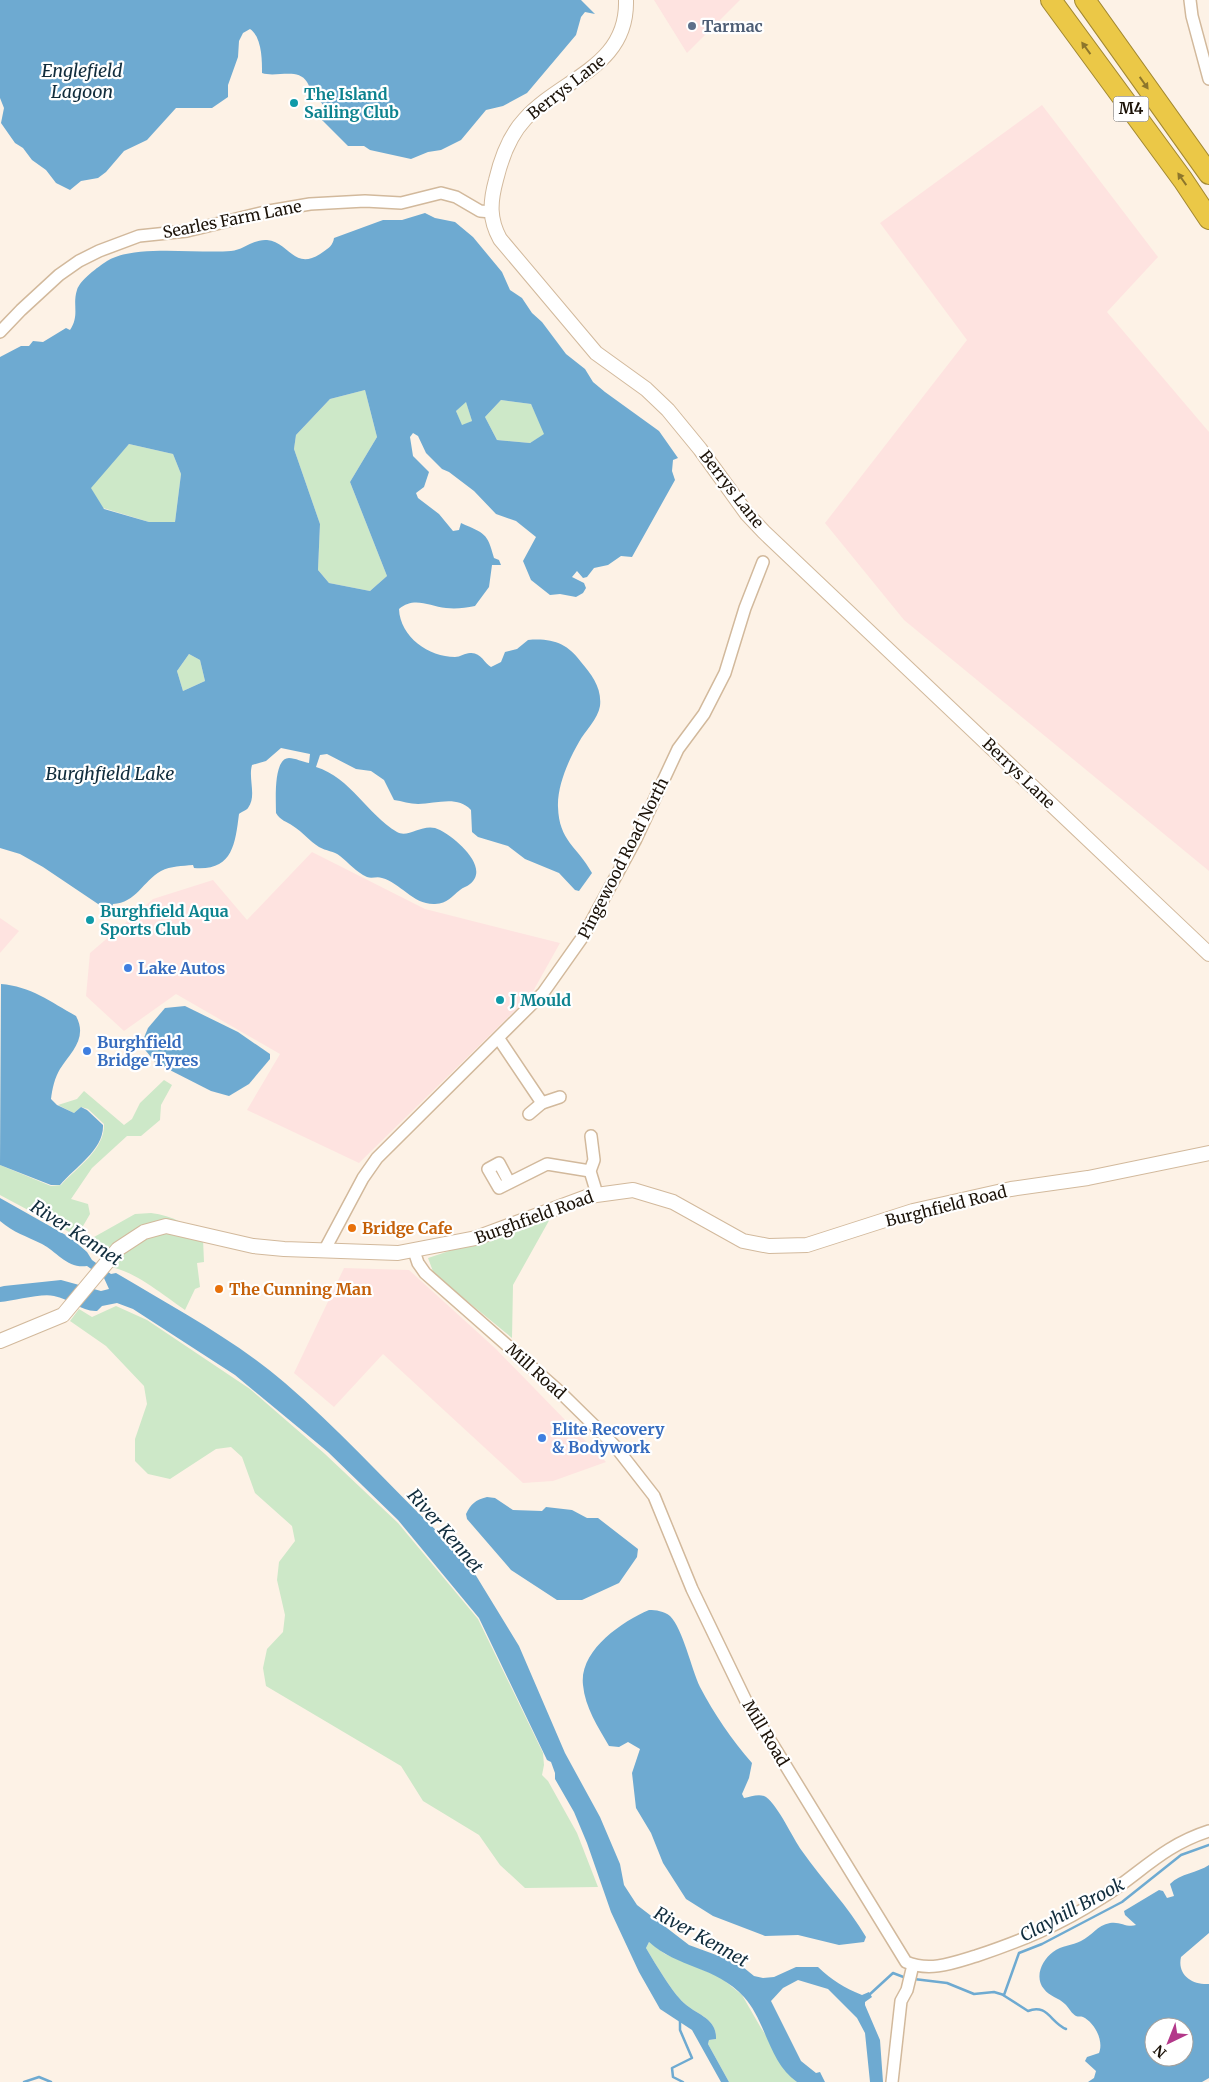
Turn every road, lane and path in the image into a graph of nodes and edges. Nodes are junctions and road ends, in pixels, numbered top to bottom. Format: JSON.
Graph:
{"nodes":[{"id":1,"x":626,"y":0,"type":"edge"},
{"id":2,"x":1051,"y":0,"type":"edge"},
{"id":3,"x":1085,"y":0,"type":"edge"},
{"id":4,"x":1190,"y":0,"type":"edge"},
{"id":5,"x":1209,"y":79,"type":"edge"},
{"id":6,"x":1209,"y":174,"type":"edge"},
{"id":7,"x":491,"y":212,"type":"junction"},
{"id":8,"x":1209,"y":219,"type":"edge"},
{"id":9,"x":0,"y":332,"type":"edge"},
{"id":10,"x":764,"y":568,"type":"dead end"},
{"id":11,"x":1209,"y":954,"type":"edge"},
{"id":12,"x":498,"y":1039,"type":"junction"},
{"id":13,"x":560,"y":1097,"type":"dead end"},
{"id":14,"x":542,"y":1103,"type":"junction"},
{"id":15,"x":529,"y":1114,"type":"dead end"},
{"id":16,"x":591,"y":1136,"type":"dead end"},
{"id":17,"x":1209,"y":1153,"type":"edge"},
{"id":18,"x":590,"y":1171,"type":"junction"},
{"id":19,"x":509,"y":1182,"type":"dead end"},
{"id":20,"x":596,"y":1194,"type":"junction"},
{"id":21,"x":324,"y":1251,"type":"junction"},
{"id":22,"x":414,"y":1251,"type":"junction"},
{"id":23,"x":0,"y":1341,"type":"edge"},
{"id":24,"x":1209,"y":1831,"type":"edge"},
{"id":25,"x":913,"y":1965,"type":"junction"},
{"id":26,"x":892,"y":2082,"type":"edge"}],
"edges":[{"from":1,"to":7,"type":"street","name":"Berrys Lane"},
{"from":8,"to":2,"type":"highway","number":"M4","one_way":true},
{"from":3,"to":6,"type":"highway","number":"M4","one_way":true},
{"from":4,"to":5,"type":"street"},
{"from":7,"to":9,"type":"street","name":"Searles Farm Lane"},
{"from":7,"to":11,"type":"street","name":"Berrys Lane"},
{"from":10,"to":12,"type":"street","name":"Pingewood Road North"},
{"from":12,"to":14,"type":"street"},
{"from":12,"to":21,"type":"street","name":"Pingewood Road North"},
{"from":13,"to":14,"type":"street"},
{"from":14,"to":15,"type":"street"},
{"from":16,"to":18,"type":"street"},
{"from":17,"to":20,"type":"street","name":"Burghfield Road"},
{"from":18,"to":19,"type":"street"},
{"from":18,"to":20,"type":"street"},
{"from":20,"to":22,"type":"street","name":"Burghfield Road"},
{"from":21,"to":22,"type":"street","name":"Burghfield Road"},
{"from":21,"to":23,"type":"street","name":"Burghfield Road"},
{"from":22,"to":25,"type":"street","name":"Mill Road"},
{"from":24,"to":25,"type":"street"},
{"from":25,"to":26,"type":"street"}]}
